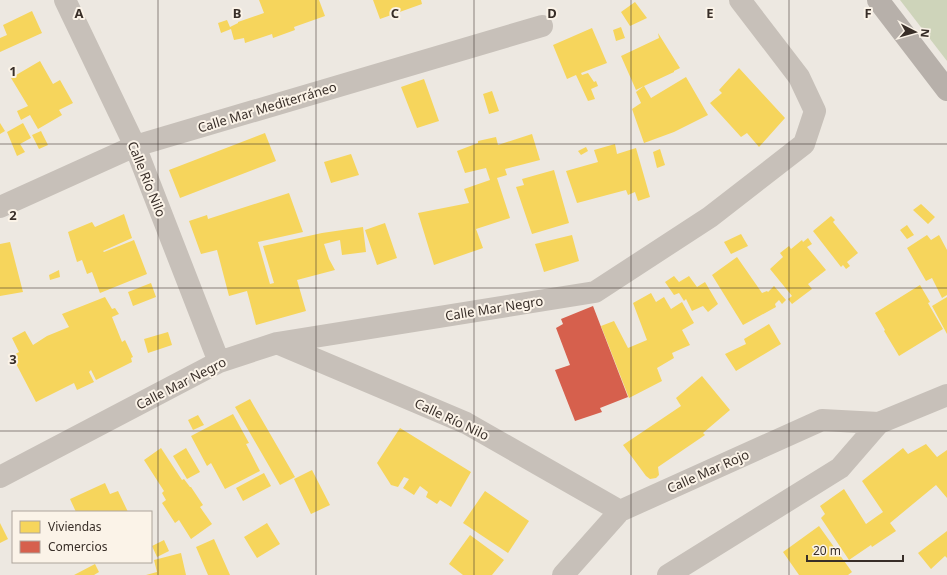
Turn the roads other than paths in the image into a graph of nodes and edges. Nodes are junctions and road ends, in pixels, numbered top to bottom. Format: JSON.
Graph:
{"nodes":[{"id":1,"x":65,"y":0,"type":"edge"},
{"id":2,"x":740,"y":0,"type":"edge"},
{"id":3,"x":878,"y":0,"type":"edge"},
{"id":4,"x":542,"y":26,"type":"dead end"},
{"id":5,"x":947,"y":90,"type":"edge"},
{"id":6,"x":135,"y":146,"type":"junction"},
{"id":7,"x":0,"y":207,"type":"edge"},
{"id":8,"x":277,"y":343,"type":"junction"},
{"id":9,"x":219,"y":362,"type":"junction"},
{"id":10,"x":947,"y":395,"type":"edge"},
{"id":11,"x":879,"y":423,"type":"junction"},
{"id":12,"x":0,"y":477,"type":"edge"},
{"id":13,"x":620,"y":511,"type":"junction"},
{"id":14,"x":563,"y":575,"type":"edge"},
{"id":15,"x":668,"y":575,"type":"edge"}],
"edges":[{"from":1,"to":6,"type":"street","name":"Calle Río Nilo"},
{"from":2,"to":8,"type":"street","name":"Calle Mar Negro"},
{"from":3,"to":5,"type":"street"},
{"from":4,"to":6,"type":"street","name":"Calle Mar Mediterráneo"},
{"from":6,"to":7,"type":"street","name":"Calle Mar Mediterráneo"},
{"from":6,"to":9,"type":"street","name":"Calle Río Nilo"},
{"from":8,"to":9,"type":"street","name":"Calle Mar Negro"},
{"from":8,"to":13,"type":"street","name":"Calle Río Nilo"},
{"from":9,"to":12,"type":"street","name":"Calle Mar Negro"},
{"from":10,"to":11,"type":"street","name":"Calle Mar Rojo"},
{"from":11,"to":13,"type":"street","name":"Calle Mar Rojo"},
{"from":11,"to":15,"type":"street","name":"Calle Mar Rojo"},
{"from":13,"to":14,"type":"street","name":"Calle Mar Rojo"}]}
